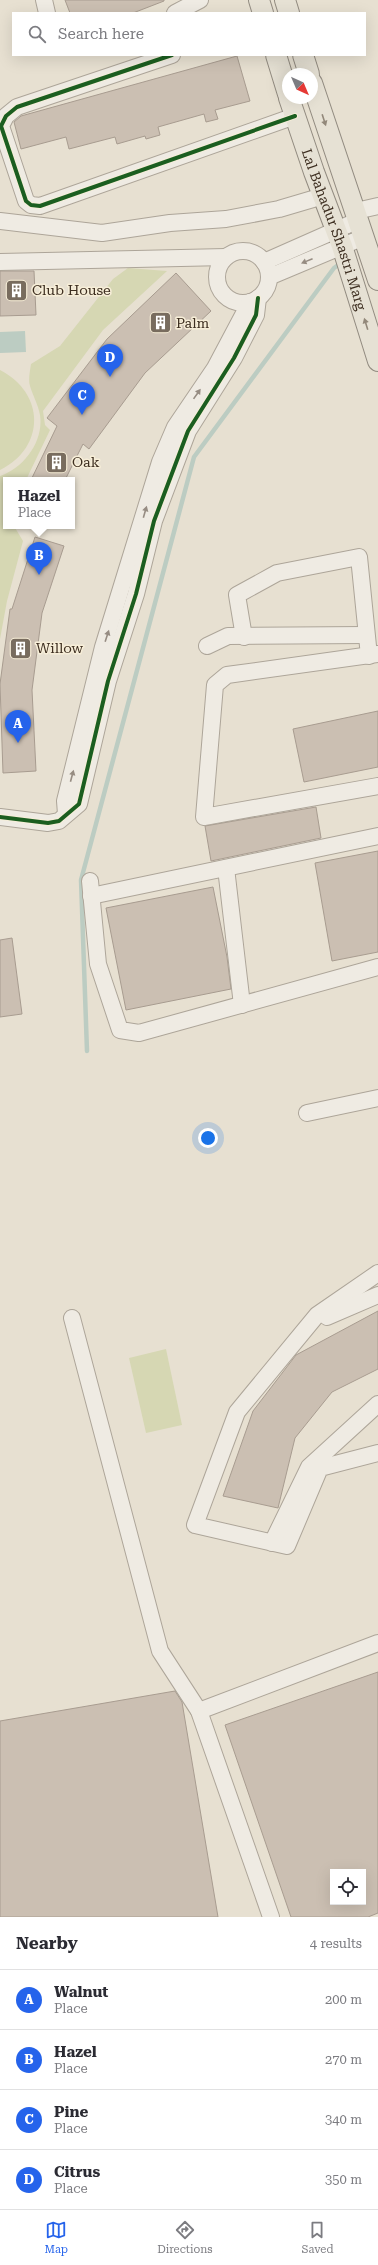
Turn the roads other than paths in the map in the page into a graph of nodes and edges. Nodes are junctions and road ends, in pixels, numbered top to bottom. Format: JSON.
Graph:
{"nodes":[{"id":1,"x":44,"y":0,"type":"edge"},
{"id":2,"x":200,"y":0,"type":"edge"},
{"id":3,"x":259,"y":0,"type":"edge"},
{"id":4,"x":285,"y":0,"type":"edge"},
{"id":5,"x":47,"y":12,"type":"edge"},
{"id":6,"x":177,"y":12,"type":"edge"},
{"id":7,"x":263,"y":12,"type":"edge"},
{"id":8,"x":289,"y":12,"type":"edge"},
{"id":9,"x":169,"y":56,"type":"edge"},
{"id":10,"x":276,"y":56,"type":"edge"},
{"id":11,"x":303,"y":56,"type":"edge"},
{"id":12,"x":307,"y":68,"type":"edge"},
{"id":13,"x":282,"y":74,"type":"edge"},
{"id":14,"x":318,"y":101,"type":"edge"},
{"id":15,"x":292,"y":107,"type":"edge"},
{"id":16,"x":323,"y":196,"type":"junction"},
{"id":17,"x":378,"y":206,"type":"edge"},
{"id":18,"x":0,"y":221,"type":"edge"},
{"id":19,"x":363,"y":232,"type":"junction"},
{"id":20,"x":343,"y":249,"type":"junction"},
{"id":21,"x":226,"y":257,"type":"junction"},
{"id":22,"x":0,"y":262,"type":"edge"},
{"id":23,"x":264,"y":262,"type":"junction"},
{"id":24,"x":269,"y":277,"type":"junction"},
{"id":25,"x":378,"y":280,"type":"edge"},
{"id":26,"x":254,"y":300,"type":"junction"},
{"id":27,"x":378,"y":361,"type":"edge"},
{"id":28,"x":366,"y":635,"type":"junction"},
{"id":29,"x":244,"y":637,"type":"junction"},
{"id":30,"x":207,"y":646,"type":"dead end"},
{"id":31,"x":374,"y":655,"type":"edge"},
{"id":32,"x":378,"y":786,"type":"edge"},
{"id":33,"x":0,"y":818,"type":"edge"},
{"id":34,"x":378,"y":836,"type":"edge"},
{"id":35,"x":226,"y":868,"type":"junction"},
{"id":36,"x":378,"y":967,"type":"edge"},
{"id":37,"x":242,"y":1005,"type":"junction"},
{"id":38,"x":378,"y":1098,"type":"edge"},
{"id":39,"x":307,"y":1113,"type":"dead end"},
{"id":40,"x":378,"y":1273,"type":"edge"},
{"id":41,"x":378,"y":1295,"type":"edge"},
{"id":42,"x":72,"y":1318,"type":"dead end"},
{"id":43,"x":308,"y":1327,"type":"junction"},
{"id":44,"x":378,"y":1404,"type":"edge"},
{"id":45,"x":378,"y":1453,"type":"edge"},
{"id":46,"x":272,"y":1543,"type":"junction"},
{"id":47,"x":378,"y":1643,"type":"edge"},
{"id":48,"x":199,"y":1711,"type":"junction"},
{"id":49,"x":271,"y":1917,"type":"edge"}],
"edges":[{"from":1,"to":5,"type":"street"},
{"from":2,"to":6,"type":"street"},
{"from":3,"to":7,"type":"main road"},
{"from":4,"to":8,"type":"main road"},
{"from":9,"to":15,"type":"street"},
{"from":10,"to":13,"type":"main road"},
{"from":11,"to":12,"type":"main road"},
{"from":14,"to":19,"type":"main road","name":"Lal Bahadur Shastri Marg","one_way":true},
{"from":15,"to":16,"type":"main road","name":"Lal Bahadur Shastri Marg"},
{"from":16,"to":18,"type":"street"},
{"from":16,"to":20,"type":"main road","name":"Lal Bahadur Shastri Marg"},
{"from":17,"to":19,"type":"street"},
{"from":19,"to":20,"type":"street"},
{"from":19,"to":25,"type":"main road","name":"Lal Bahadur Shastri Marg"},
{"from":20,"to":23,"type":"street"},
{"from":20,"to":24,"type":"street","one_way":true},
{"from":27,"to":20,"type":"main road","name":"Lal Bahadur Shastri Marg","one_way":true},
{"from":21,"to":22,"type":"street"},
{"from":21,"to":23,"type":"street"},
{"from":21,"to":26,"type":"street"},
{"from":23,"to":24,"type":"street"},
{"from":24,"to":26,"type":"street"},
{"from":26,"to":33,"type":"street"},
{"from":28,"to":29,"type":"street"},
{"from":28,"to":29,"type":"street"},
{"from":28,"to":31,"type":"street"},
{"from":29,"to":30,"type":"street"},
{"from":31,"to":32,"type":"street"},
{"from":34,"to":35,"type":"street"},
{"from":35,"to":37,"type":"street"},
{"from":35,"to":37,"type":"street"},
{"from":36,"to":37,"type":"street"},
{"from":38,"to":39,"type":"street"},
{"from":40,"to":43,"type":"street"},
{"from":41,"to":43,"type":"street"},
{"from":42,"to":48,"type":"street"},
{"from":43,"to":46,"type":"street"},
{"from":44,"to":46,"type":"street"},
{"from":45,"to":46,"type":"street"},
{"from":47,"to":48,"type":"street"},
{"from":48,"to":49,"type":"street"}]}
